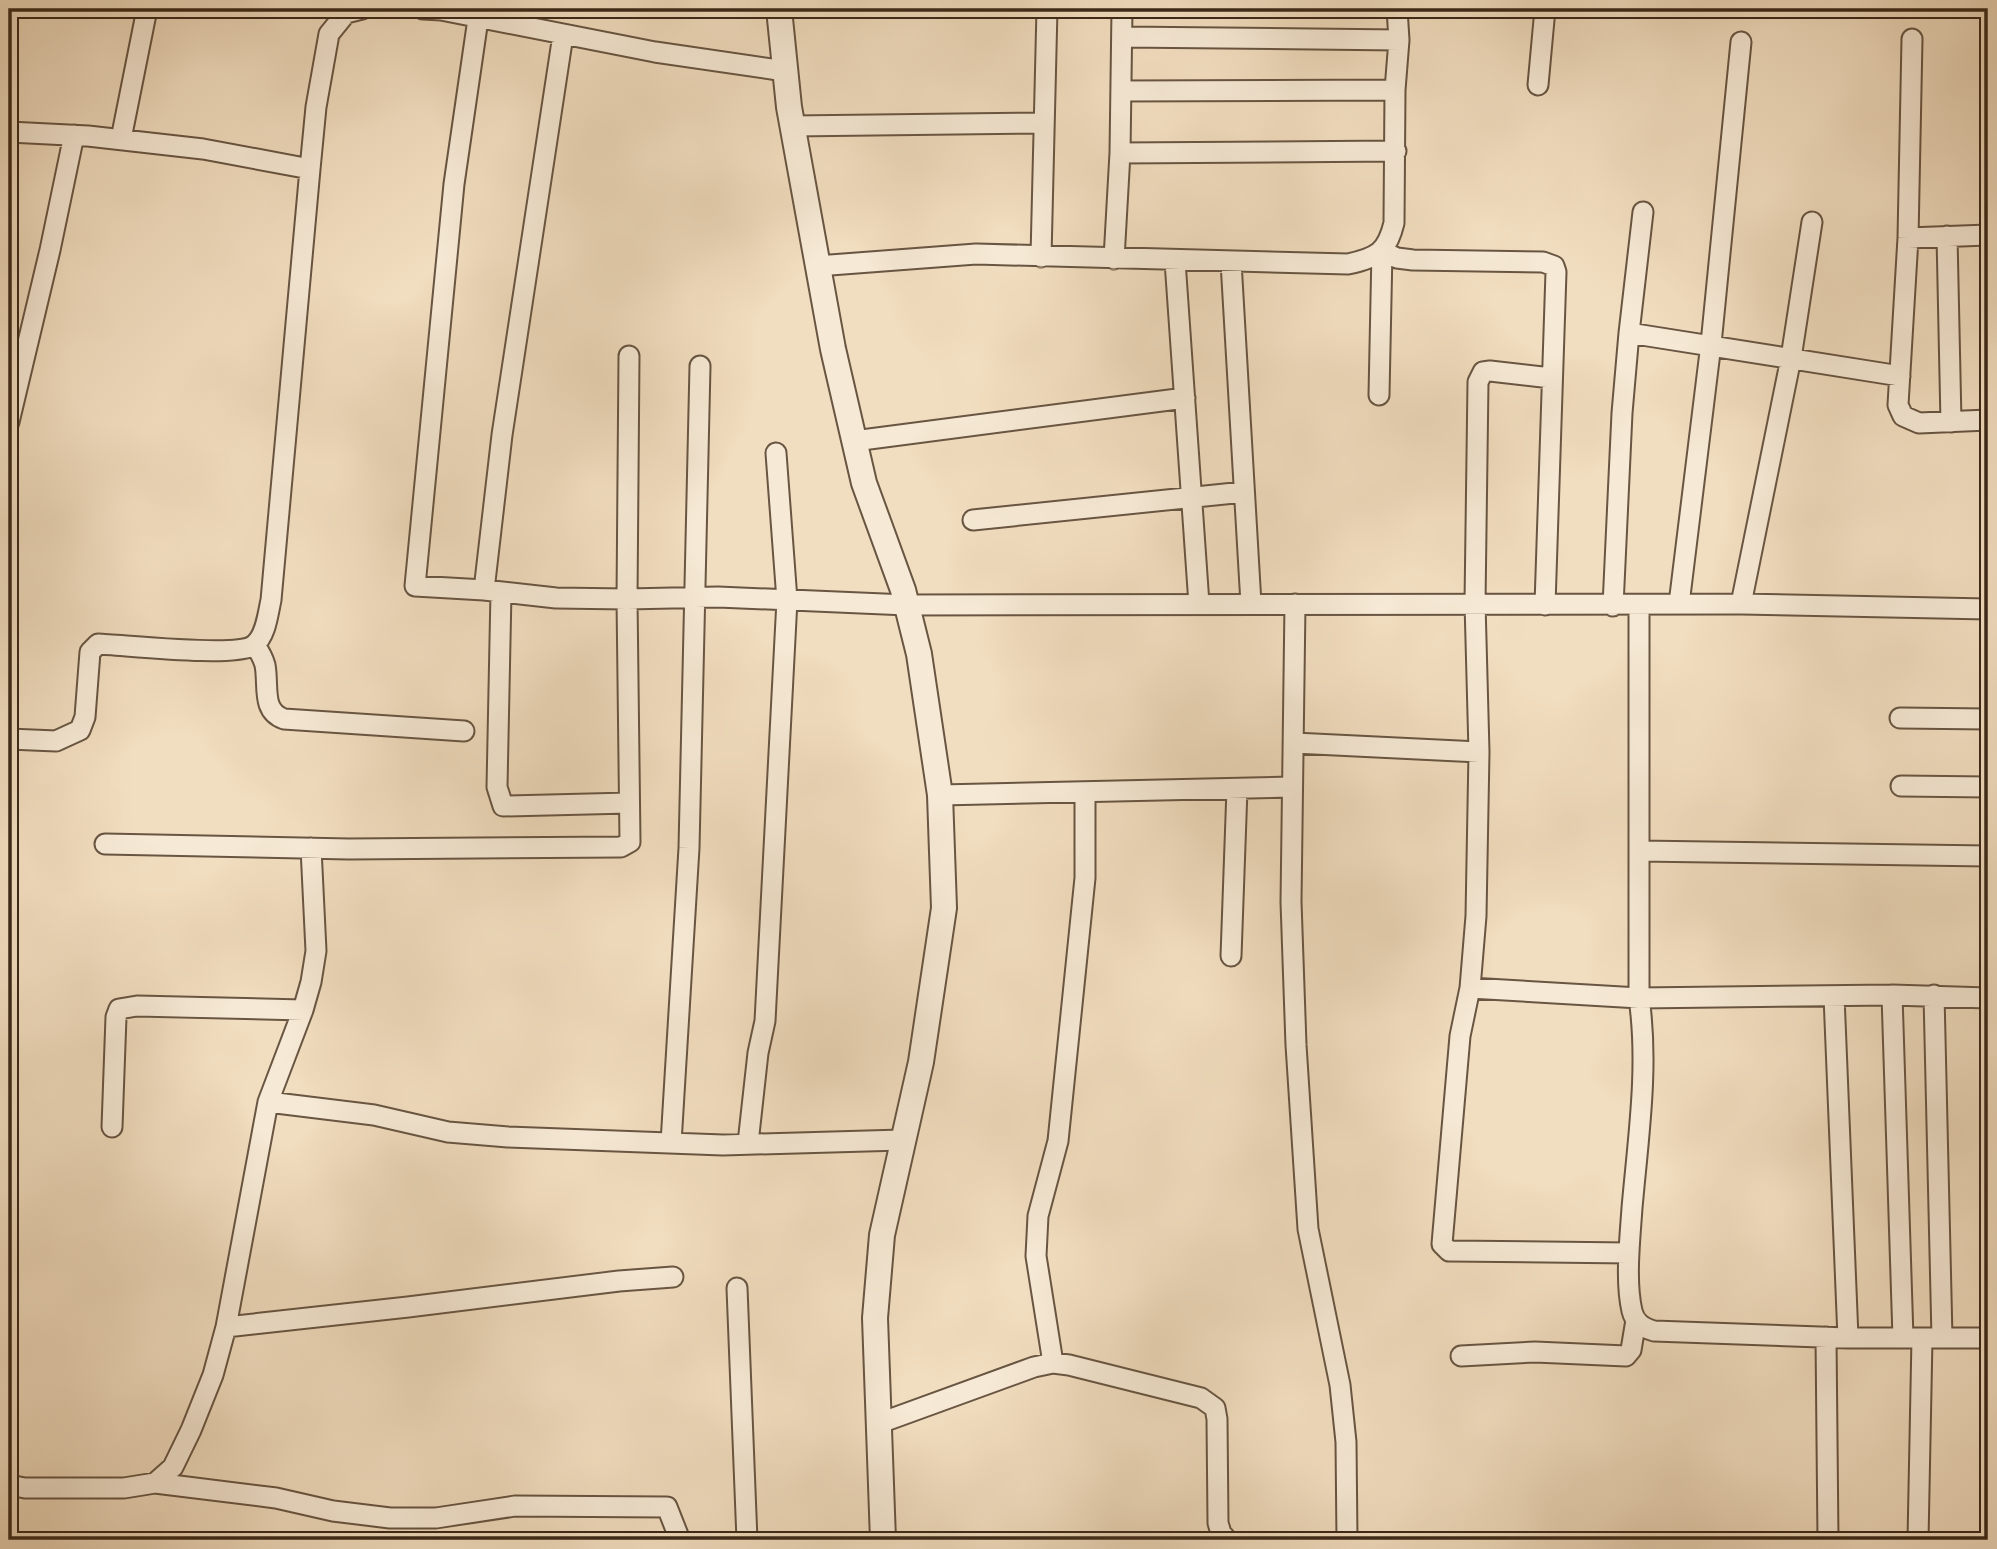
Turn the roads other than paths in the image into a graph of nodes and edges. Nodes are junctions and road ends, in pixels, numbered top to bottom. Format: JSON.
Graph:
{"nodes":[{"id":1,"x":147,"y":9,"type":"edge"},
{"id":2,"x":424,"y":9,"type":"edge"},
{"id":3,"x":779,"y":9,"type":"edge"},
{"id":4,"x":1047,"y":9,"type":"edge"},
{"id":5,"x":1122,"y":9,"type":"edge"},
{"id":6,"x":1397,"y":9,"type":"edge"},
{"id":7,"x":1545,"y":9,"type":"edge"},
{"id":8,"x":347,"y":10,"type":"edge"},
{"id":9,"x":478,"y":19,"type":"junction"},
{"id":10,"x":564,"y":35,"type":"junction"},
{"id":11,"x":1123,"y":37,"type":"junction"},
{"id":12,"x":1912,"y":39,"type":"dead end"},
{"id":13,"x":1399,"y":40,"type":"junction"},
{"id":14,"x":1741,"y":42,"type":"dead end"},
{"id":15,"x":785,"y":71,"type":"junction"},
{"id":16,"x":1538,"y":85,"type":"dead end"},
{"id":17,"x":1395,"y":90,"type":"junction"},
{"id":18,"x":1121,"y":91,"type":"junction"},
{"id":19,"x":1043,"y":123,"type":"junction"},
{"id":20,"x":792,"y":126,"type":"junction"},
{"id":21,"x":9,"y":132,"type":"edge"},
{"id":22,"x":74,"y":135,"type":"junction"},
{"id":23,"x":121,"y":139,"type":"junction"},
{"id":24,"x":1396,"y":151,"type":"junction"},
{"id":25,"x":1120,"y":153,"type":"junction"},
{"id":26,"x":310,"y":169,"type":"junction"},
{"id":27,"x":1643,"y":212,"type":"dead end"},
{"id":28,"x":1812,"y":222,"type":"dead end"},
{"id":29,"x":1988,"y":235,"type":"edge"},
{"id":30,"x":1947,"y":236,"type":"junction"},
{"id":31,"x":1908,"y":238,"type":"junction"},
{"id":32,"x":1382,"y":251,"type":"junction"},
{"id":33,"x":1041,"y":257,"type":"junction"},
{"id":34,"x":1114,"y":259,"type":"junction"},
{"id":35,"x":1175,"y":261,"type":"junction"},
{"id":36,"x":1231,"y":261,"type":"junction"},
{"id":37,"x":817,"y":265,"type":"junction"},
{"id":38,"x":1629,"y":332,"type":"junction"},
{"id":39,"x":1711,"y":344,"type":"junction"},
{"id":40,"x":629,"y":356,"type":"dead end"},
{"id":41,"x":1791,"y":358,"type":"junction"},
{"id":42,"x":700,"y":366,"type":"dead end"},
{"id":43,"x":1900,"y":376,"type":"junction"},
{"id":44,"x":1551,"y":378,"type":"junction"},
{"id":45,"x":1380,"y":395,"type":"dead end"},
{"id":46,"x":1185,"y":398,"type":"junction"},
{"id":47,"x":1988,"y":420,"type":"edge"},
{"id":48,"x":9,"y":422,"type":"edge"},
{"id":49,"x":1951,"y":422,"type":"junction"},
{"id":50,"x":854,"y":441,"type":"junction"},
{"id":51,"x":776,"y":453,"type":"dead end"},
{"id":52,"x":1244,"y":492,"type":"junction"},
{"id":53,"x":1192,"y":497,"type":"junction"},
{"id":54,"x":972,"y":520,"type":"dead end"},
{"id":55,"x":493,"y":591,"type":"junction"},
{"id":56,"x":696,"y":598,"type":"junction"},
{"id":57,"x":628,"y":599,"type":"junction"},
{"id":58,"x":787,"y":600,"type":"junction"},
{"id":59,"x":1475,"y":603,"type":"junction"},
{"id":60,"x":1199,"y":604,"type":"junction"},
{"id":61,"x":1251,"y":604,"type":"junction"},
{"id":62,"x":1296,"y":604,"type":"junction"},
{"id":63,"x":1679,"y":604,"type":"junction"},
{"id":64,"x":1741,"y":604,"type":"junction"},
{"id":65,"x":907,"y":605,"type":"junction"},
{"id":66,"x":1545,"y":605,"type":"junction"},
{"id":67,"x":1613,"y":606,"type":"junction"},
{"id":68,"x":1639,"y":606,"type":"junction"},
{"id":69,"x":1988,"y":609,"type":"edge"},
{"id":70,"x":255,"y":645,"type":"junction"},
{"id":71,"x":1900,"y":718,"type":"dead end"},
{"id":72,"x":1988,"y":719,"type":"edge"},
{"id":73,"x":464,"y":731,"type":"dead end"},
{"id":74,"x":9,"y":739,"type":"edge"},
{"id":75,"x":1294,"y":743,"type":"junction"},
{"id":76,"x":1479,"y":752,"type":"junction"},
{"id":77,"x":1901,"y":786,"type":"dead end"},
{"id":78,"x":1292,"y":787,"type":"junction"},
{"id":79,"x":1988,"y":787,"type":"edge"},
{"id":80,"x":1237,"y":789,"type":"junction"},
{"id":81,"x":1086,"y":792,"type":"junction"},
{"id":82,"x":940,"y":796,"type":"junction"},
{"id":83,"x":629,"y":803,"type":"junction"},
{"id":84,"x":106,"y":844,"type":"dead end"},
{"id":85,"x":311,"y":848,"type":"junction"},
{"id":86,"x":1639,"y":851,"type":"junction"},
{"id":87,"x":1988,"y":856,"type":"edge"},
{"id":88,"x":1231,"y":956,"type":"dead end"},
{"id":89,"x":1470,"y":988,"type":"junction"},
{"id":90,"x":1892,"y":995,"type":"junction"},
{"id":91,"x":1934,"y":995,"type":"junction"},
{"id":92,"x":1834,"y":996,"type":"junction"},
{"id":93,"x":1639,"y":998,"type":"junction"},
{"id":94,"x":1988,"y":998,"type":"edge"},
{"id":95,"x":303,"y":1010,"type":"junction"},
{"id":96,"x":268,"y":1102,"type":"junction"},
{"id":97,"x":112,"y":1127,"type":"dead end"},
{"id":98,"x":902,"y":1140,"type":"junction"},
{"id":99,"x":671,"y":1143,"type":"junction"},
{"id":100,"x":748,"y":1143,"type":"junction"},
{"id":101,"x":1629,"y":1253,"type":"junction"},
{"id":102,"x":673,"y":1277,"type":"dead end"},
{"id":103,"x":737,"y":1288,"type":"dead end"},
{"id":104,"x":1636,"y":1320,"type":"junction"},
{"id":105,"x":226,"y":1327,"type":"junction"},
{"id":106,"x":1826,"y":1337,"type":"junction"},
{"id":107,"x":1849,"y":1338,"type":"junction"},
{"id":108,"x":1913,"y":1338,"type":"junction"},
{"id":109,"x":1942,"y":1338,"type":"junction"},
{"id":110,"x":1988,"y":1338,"type":"edge"},
{"id":111,"x":1461,"y":1356,"type":"dead end"},
{"id":112,"x":1053,"y":1363,"type":"junction"},
{"id":113,"x":880,"y":1423,"type":"junction"},
{"id":114,"x":155,"y":1483,"type":"junction"},
{"id":115,"x":9,"y":1485,"type":"edge"},
{"id":116,"x":680,"y":1540,"type":"edge"},
{"id":117,"x":747,"y":1540,"type":"edge"},
{"id":118,"x":883,"y":1540,"type":"edge"},
{"id":119,"x":1227,"y":1540,"type":"edge"},
{"id":120,"x":1348,"y":1540,"type":"edge"},
{"id":121,"x":1828,"y":1540,"type":"edge"},
{"id":122,"x":1918,"y":1540,"type":"edge"}],
"edges":[{"from":1,"to":23,"type":"street"},
{"from":2,"to":9,"type":"street"},
{"from":3,"to":15,"type":"street"},
{"from":4,"to":19,"type":"street"},
{"from":5,"to":11,"type":"street"},
{"from":6,"to":13,"type":"street"},
{"from":7,"to":16,"type":"street"},
{"from":8,"to":26,"type":"street"},
{"from":9,"to":10,"type":"street"},
{"from":9,"to":55,"type":"street"},
{"from":10,"to":15,"type":"street"},
{"from":10,"to":55,"type":"street"},
{"from":11,"to":13,"type":"street"},
{"from":11,"to":18,"type":"street"},
{"from":12,"to":31,"type":"street"},
{"from":13,"to":17,"type":"street"},
{"from":14,"to":39,"type":"street"},
{"from":15,"to":20,"type":"street"},
{"from":17,"to":18,"type":"street"},
{"from":17,"to":24,"type":"street"},
{"from":18,"to":25,"type":"street"},
{"from":19,"to":20,"type":"street"},
{"from":19,"to":33,"type":"street"},
{"from":20,"to":37,"type":"street"},
{"from":21,"to":22,"type":"street"},
{"from":22,"to":23,"type":"street"},
{"from":22,"to":48,"type":"street"},
{"from":23,"to":26,"type":"street"},
{"from":24,"to":25,"type":"street"},
{"from":24,"to":32,"type":"street"},
{"from":25,"to":34,"type":"street"},
{"from":26,"to":70,"type":"street"},
{"from":27,"to":38,"type":"street"},
{"from":28,"to":41,"type":"street"},
{"from":29,"to":30,"type":"street"},
{"from":30,"to":31,"type":"street"},
{"from":30,"to":49,"type":"street"},
{"from":31,"to":43,"type":"street"},
{"from":32,"to":36,"type":"street"},
{"from":32,"to":44,"type":"street"},
{"from":32,"to":45,"type":"street"},
{"from":33,"to":34,"type":"street"},
{"from":33,"to":37,"type":"street"},
{"from":34,"to":35,"type":"street"},
{"from":35,"to":36,"type":"street"},
{"from":35,"to":46,"type":"street"},
{"from":36,"to":52,"type":"street"},
{"from":37,"to":50,"type":"street"},
{"from":38,"to":39,"type":"street"},
{"from":38,"to":67,"type":"street"},
{"from":39,"to":41,"type":"street"},
{"from":39,"to":63,"type":"street"},
{"from":40,"to":57,"type":"street"},
{"from":41,"to":43,"type":"street"},
{"from":41,"to":64,"type":"street"},
{"from":42,"to":56,"type":"street"},
{"from":43,"to":49,"type":"street"},
{"from":44,"to":59,"type":"street"},
{"from":44,"to":66,"type":"street"},
{"from":46,"to":50,"type":"street"},
{"from":46,"to":53,"type":"street"},
{"from":47,"to":49,"type":"street"},
{"from":50,"to":65,"type":"street"},
{"from":51,"to":58,"type":"street"},
{"from":52,"to":53,"type":"street"},
{"from":52,"to":61,"type":"street"},
{"from":53,"to":54,"type":"street"},
{"from":53,"to":60,"type":"street"},
{"from":55,"to":57,"type":"street"},
{"from":55,"to":83,"type":"street"},
{"from":56,"to":57,"type":"street"},
{"from":56,"to":58,"type":"street"},
{"from":56,"to":99,"type":"street"},
{"from":57,"to":83,"type":"street"},
{"from":58,"to":65,"type":"street"},
{"from":58,"to":100,"type":"street"},
{"from":59,"to":62,"type":"street"},
{"from":59,"to":66,"type":"street"},
{"from":59,"to":76,"type":"street"},
{"from":60,"to":61,"type":"street"},
{"from":60,"to":65,"type":"street"},
{"from":61,"to":62,"type":"street"},
{"from":62,"to":75,"type":"street"},
{"from":63,"to":64,"type":"street"},
{"from":63,"to":68,"type":"street"},
{"from":64,"to":69,"type":"street"},
{"from":65,"to":82,"type":"street"},
{"from":66,"to":67,"type":"street"},
{"from":67,"to":68,"type":"street"},
{"from":68,"to":86,"type":"street"},
{"from":70,"to":73,"type":"street"},
{"from":70,"to":74,"type":"street"},
{"from":71,"to":72,"type":"street"},
{"from":75,"to":76,"type":"street"},
{"from":75,"to":78,"type":"street"},
{"from":76,"to":89,"type":"street"},
{"from":77,"to":79,"type":"street"},
{"from":78,"to":80,"type":"street"},
{"from":78,"to":120,"type":"street"},
{"from":80,"to":81,"type":"street"},
{"from":80,"to":88,"type":"street"},
{"from":81,"to":82,"type":"street"},
{"from":81,"to":112,"type":"street"},
{"from":82,"to":98,"type":"street"},
{"from":83,"to":85,"type":"street"},
{"from":84,"to":85,"type":"street"},
{"from":85,"to":95,"type":"street"},
{"from":86,"to":87,"type":"street"},
{"from":86,"to":93,"type":"street"},
{"from":89,"to":93,"type":"street"},
{"from":89,"to":101,"type":"street"},
{"from":90,"to":91,"type":"street"},
{"from":90,"to":92,"type":"street"},
{"from":90,"to":108,"type":"street"},
{"from":91,"to":94,"type":"street"},
{"from":91,"to":109,"type":"street"},
{"from":92,"to":93,"type":"street"},
{"from":92,"to":107,"type":"street"},
{"from":93,"to":101,"type":"street"},
{"from":95,"to":96,"type":"street"},
{"from":95,"to":97,"type":"street"},
{"from":96,"to":99,"type":"street"},
{"from":96,"to":105,"type":"street"},
{"from":98,"to":100,"type":"street"},
{"from":98,"to":113,"type":"street"},
{"from":99,"to":100,"type":"street"},
{"from":101,"to":104,"type":"street"},
{"from":102,"to":105,"type":"street"},
{"from":103,"to":117,"type":"street"},
{"from":104,"to":106,"type":"street"},
{"from":104,"to":111,"type":"street"},
{"from":105,"to":114,"type":"street"},
{"from":106,"to":107,"type":"street"},
{"from":106,"to":121,"type":"street"},
{"from":107,"to":108,"type":"street"},
{"from":108,"to":109,"type":"street"},
{"from":108,"to":122,"type":"street"},
{"from":109,"to":110,"type":"street"},
{"from":112,"to":113,"type":"street"},
{"from":112,"to":119,"type":"street"},
{"from":113,"to":118,"type":"street"},
{"from":114,"to":115,"type":"street"},
{"from":114,"to":116,"type":"street"}]}
